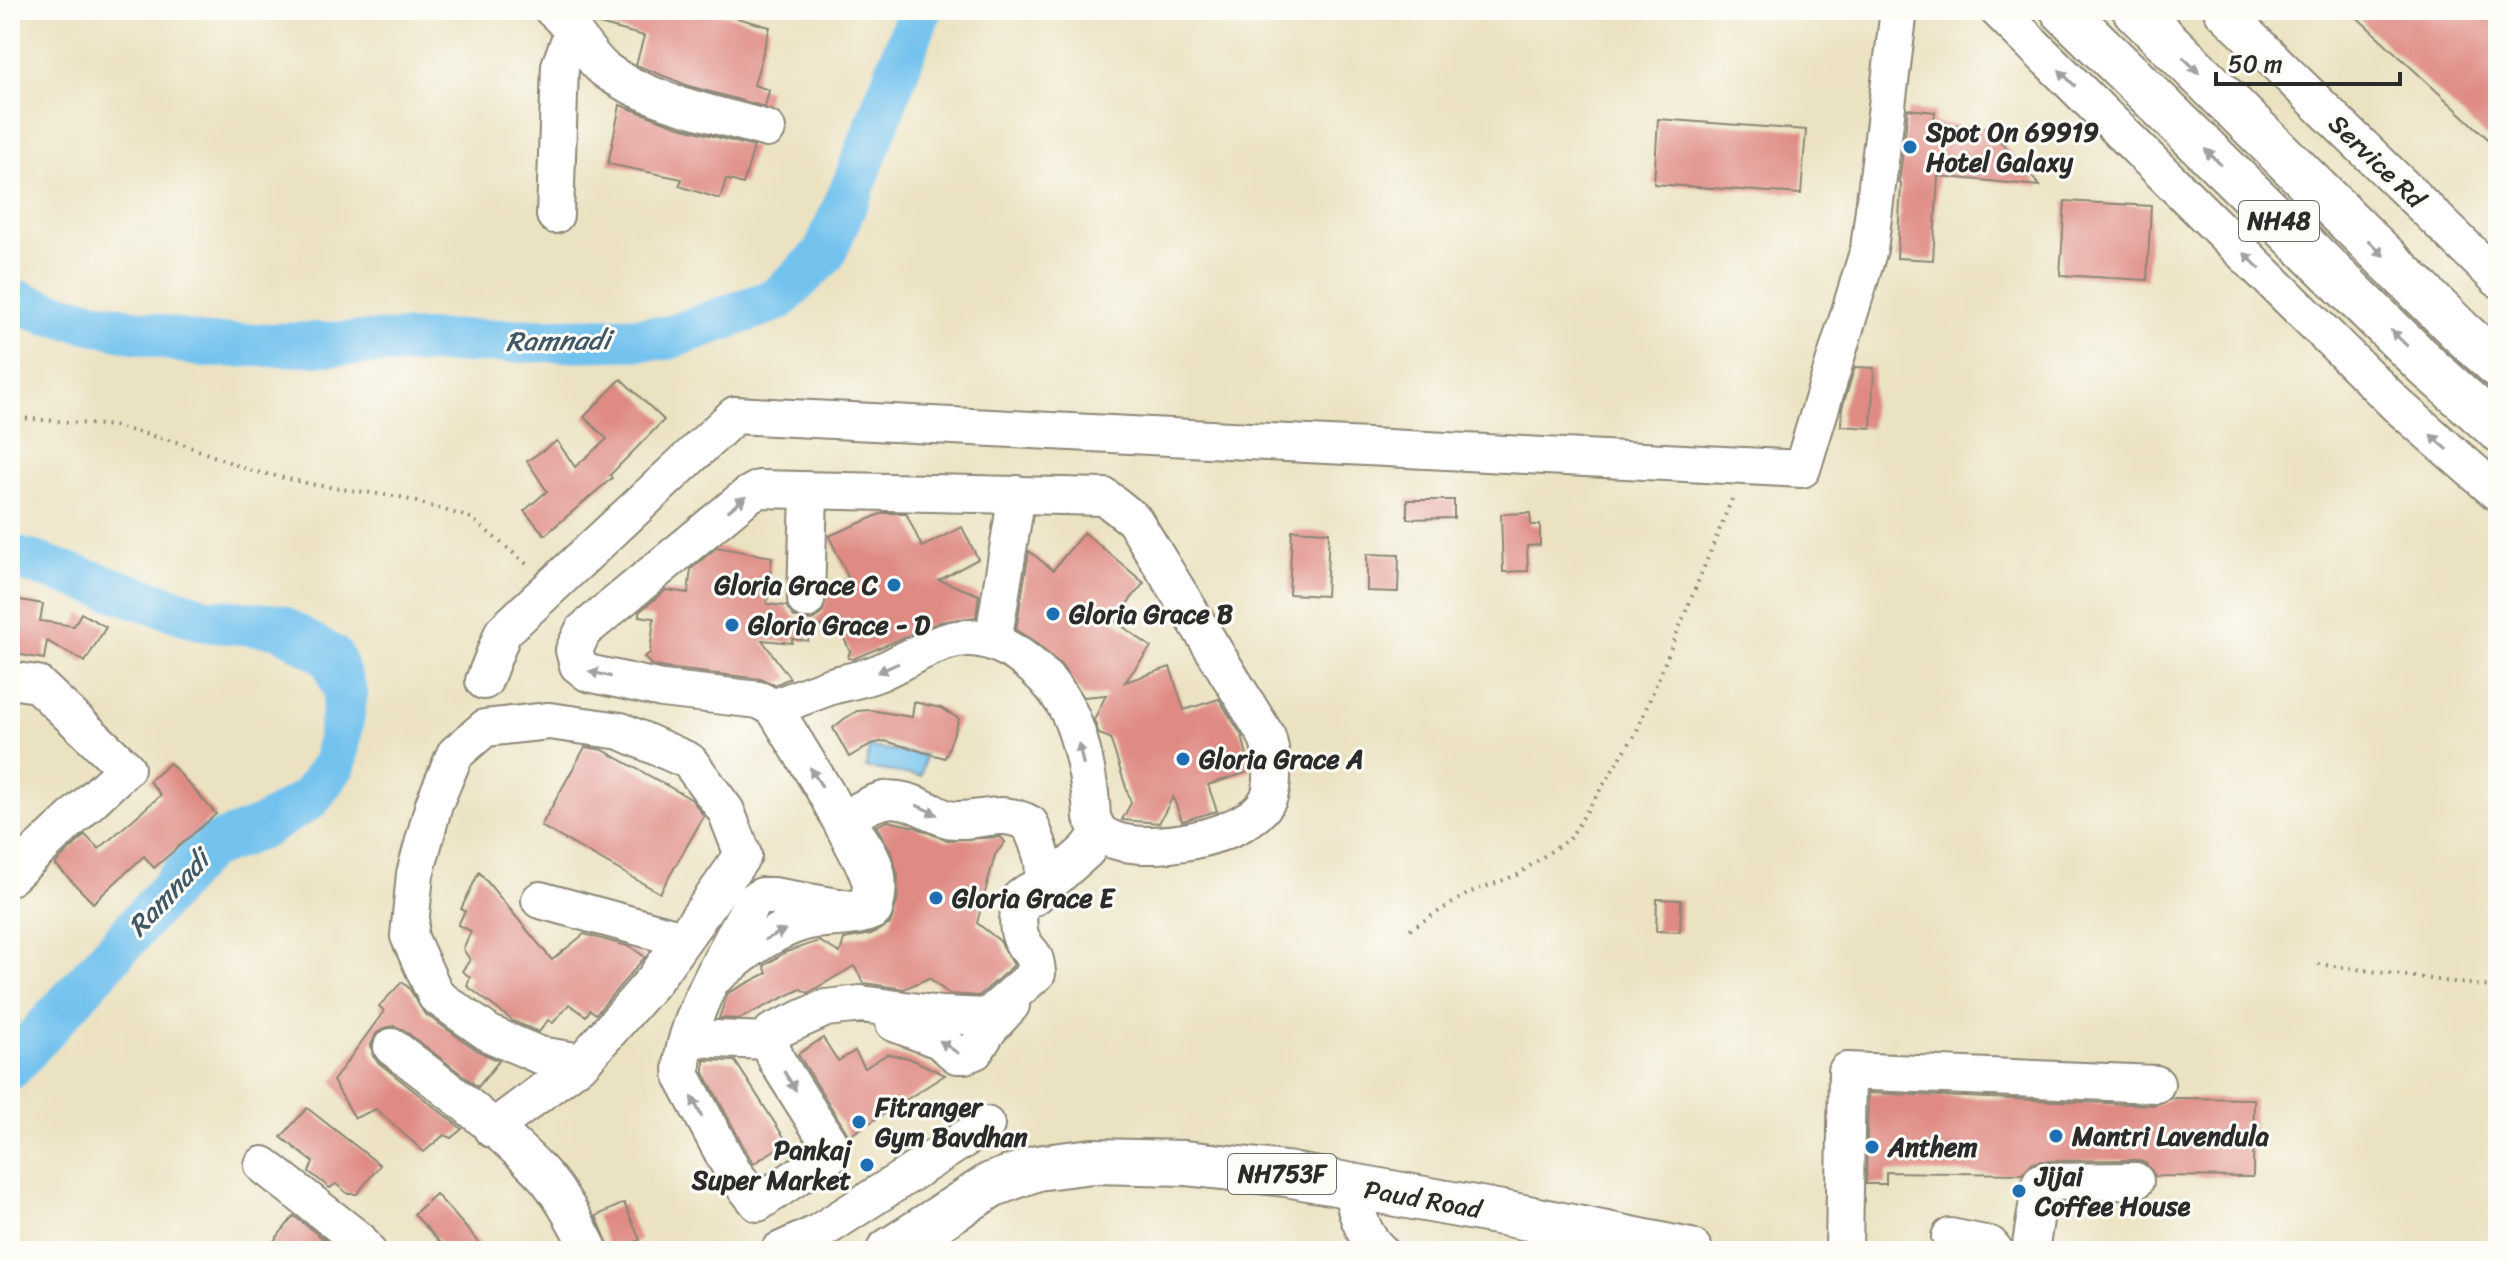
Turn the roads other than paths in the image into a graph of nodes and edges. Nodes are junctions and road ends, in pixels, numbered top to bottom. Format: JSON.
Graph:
{"nodes":[{"id":1,"x":1899,"y":10,"type":"edge"},
{"id":2,"x":1998,"y":10,"type":"edge"},
{"id":3,"x":2063,"y":10,"type":"edge"},
{"id":4,"x":2135,"y":10,"type":"edge"},
{"id":5,"x":2222,"y":10,"type":"edge"},
{"id":6,"x":563,"y":20,"type":"edge"},
{"id":7,"x":767,"y":129,"type":"dead end"},
{"id":8,"x":555,"y":215,"type":"dead end"},
{"id":9,"x":2498,"y":279,"type":"edge"},
{"id":10,"x":2498,"y":365,"type":"edge"},
{"id":11,"x":2498,"y":429,"type":"edge"},
{"id":12,"x":809,"y":491,"type":"junction"},
{"id":13,"x":2498,"y":493,"type":"edge"},
{"id":14,"x":1017,"y":494,"type":"junction"},
{"id":15,"x":806,"y":600,"type":"dead end"},
{"id":16,"x":993,"y":642,"type":"junction"},
{"id":17,"x":10,"y":680,"type":"edge"},
{"id":18,"x":484,"y":681,"type":"dead end"},
{"id":19,"x":774,"y":708,"type":"junction"},
{"id":20,"x":1097,"y":830,"type":"junction"},
{"id":21,"x":10,"y":877,"type":"edge"},
{"id":22,"x":540,"y":900,"type":"dead end"},
{"id":23,"x":683,"y":939,"type":"junction"},
{"id":24,"x":711,"y":980,"type":"junction"},
{"id":25,"x":861,"y":1004,"type":"junction"},
{"id":26,"x":688,"y":1038,"type":"junction"},
{"id":27,"x":769,"y":1041,"type":"junction"},
{"id":28,"x":392,"y":1047,"type":"dead end"},
{"id":29,"x":582,"y":1062,"type":"junction"},
{"id":30,"x":2156,"y":1084,"type":"dead end"},
{"id":31,"x":986,"y":1125,"type":"dead end"},
{"id":32,"x":492,"y":1129,"type":"junction"},
{"id":33,"x":263,"y":1165,"type":"dead end"},
{"id":34,"x":2135,"y":1181,"type":"dead end"},
{"id":35,"x":788,"y":1183,"type":"junction"},
{"id":36,"x":1351,"y":1186,"type":"junction"},
{"id":37,"x":818,"y":1235,"type":"edge"},
{"id":38,"x":1950,"y":1237,"type":"dead end"},
{"id":39,"x":1556,"y":1239,"type":"edge"},
{"id":40,"x":367,"y":1251,"type":"edge"},
{"id":41,"x":590,"y":1251,"type":"edge"},
{"id":42,"x":779,"y":1251,"type":"edge"},
{"id":43,"x":889,"y":1251,"type":"edge"},
{"id":44,"x":1380,"y":1251,"type":"edge"},
{"id":45,"x":1690,"y":1251,"type":"edge"},
{"id":46,"x":1844,"y":1251,"type":"edge"},
{"id":47,"x":1995,"y":1251,"type":"edge"},
{"id":48,"x":2030,"y":1251,"type":"edge"}],
"edges":[{"from":1,"to":18,"type":"street"},
{"from":13,"to":2,"type":"street","one_way":true},
{"from":11,"to":3,"type":"main road","number":"NH48","one_way":true},
{"from":4,"to":10,"type":"main road","number":"NH48","one_way":true},
{"from":5,"to":9,"type":"street","name":"Service Rd"},
{"from":6,"to":7,"type":"street"},
{"from":6,"to":8,"type":"street"},
{"from":12,"to":14,"type":"street"},
{"from":12,"to":15,"type":"street"},
{"from":19,"to":12,"type":"street","one_way":true},
{"from":14,"to":16,"type":"street"},
{"from":14,"to":20,"type":"street"},
{"from":16,"to":19,"type":"street","one_way":true},
{"from":20,"to":16,"type":"street","one_way":true},
{"from":17,"to":21,"type":"street"},
{"from":24,"to":19,"type":"street","one_way":true},
{"from":20,"to":25,"type":"street","one_way":true},
{"from":22,"to":23,"type":"street"},
{"from":23,"to":29,"type":"street"},
{"from":23,"to":29,"type":"street"},
{"from":24,"to":25,"type":"street","one_way":true},
{"from":24,"to":26,"type":"street"},
{"from":25,"to":27,"type":"street"},
{"from":26,"to":27,"type":"street"},
{"from":35,"to":26,"type":"street","one_way":true},
{"from":27,"to":35,"type":"street","one_way":true},
{"from":28,"to":32,"type":"street"},
{"from":29,"to":32,"type":"street"},
{"from":30,"to":46,"type":"street"},
{"from":31,"to":37,"type":"street"},
{"from":32,"to":41,"type":"street"},
{"from":33,"to":40,"type":"street"},
{"from":34,"to":48,"type":"street"},
{"from":35,"to":37,"type":"street"},
{"from":36,"to":39,"type":"main road","name":"Paud Road","number":"NH753F"},
{"from":36,"to":43,"type":"main road","name":"Paud Road","number":"NH753F"},
{"from":36,"to":44,"type":"street"},
{"from":37,"to":42,"type":"street"},
{"from":38,"to":47,"type":"street"},
{"from":39,"to":45,"type":"main road","name":"Paud Road","number":"NH753F"}]}
